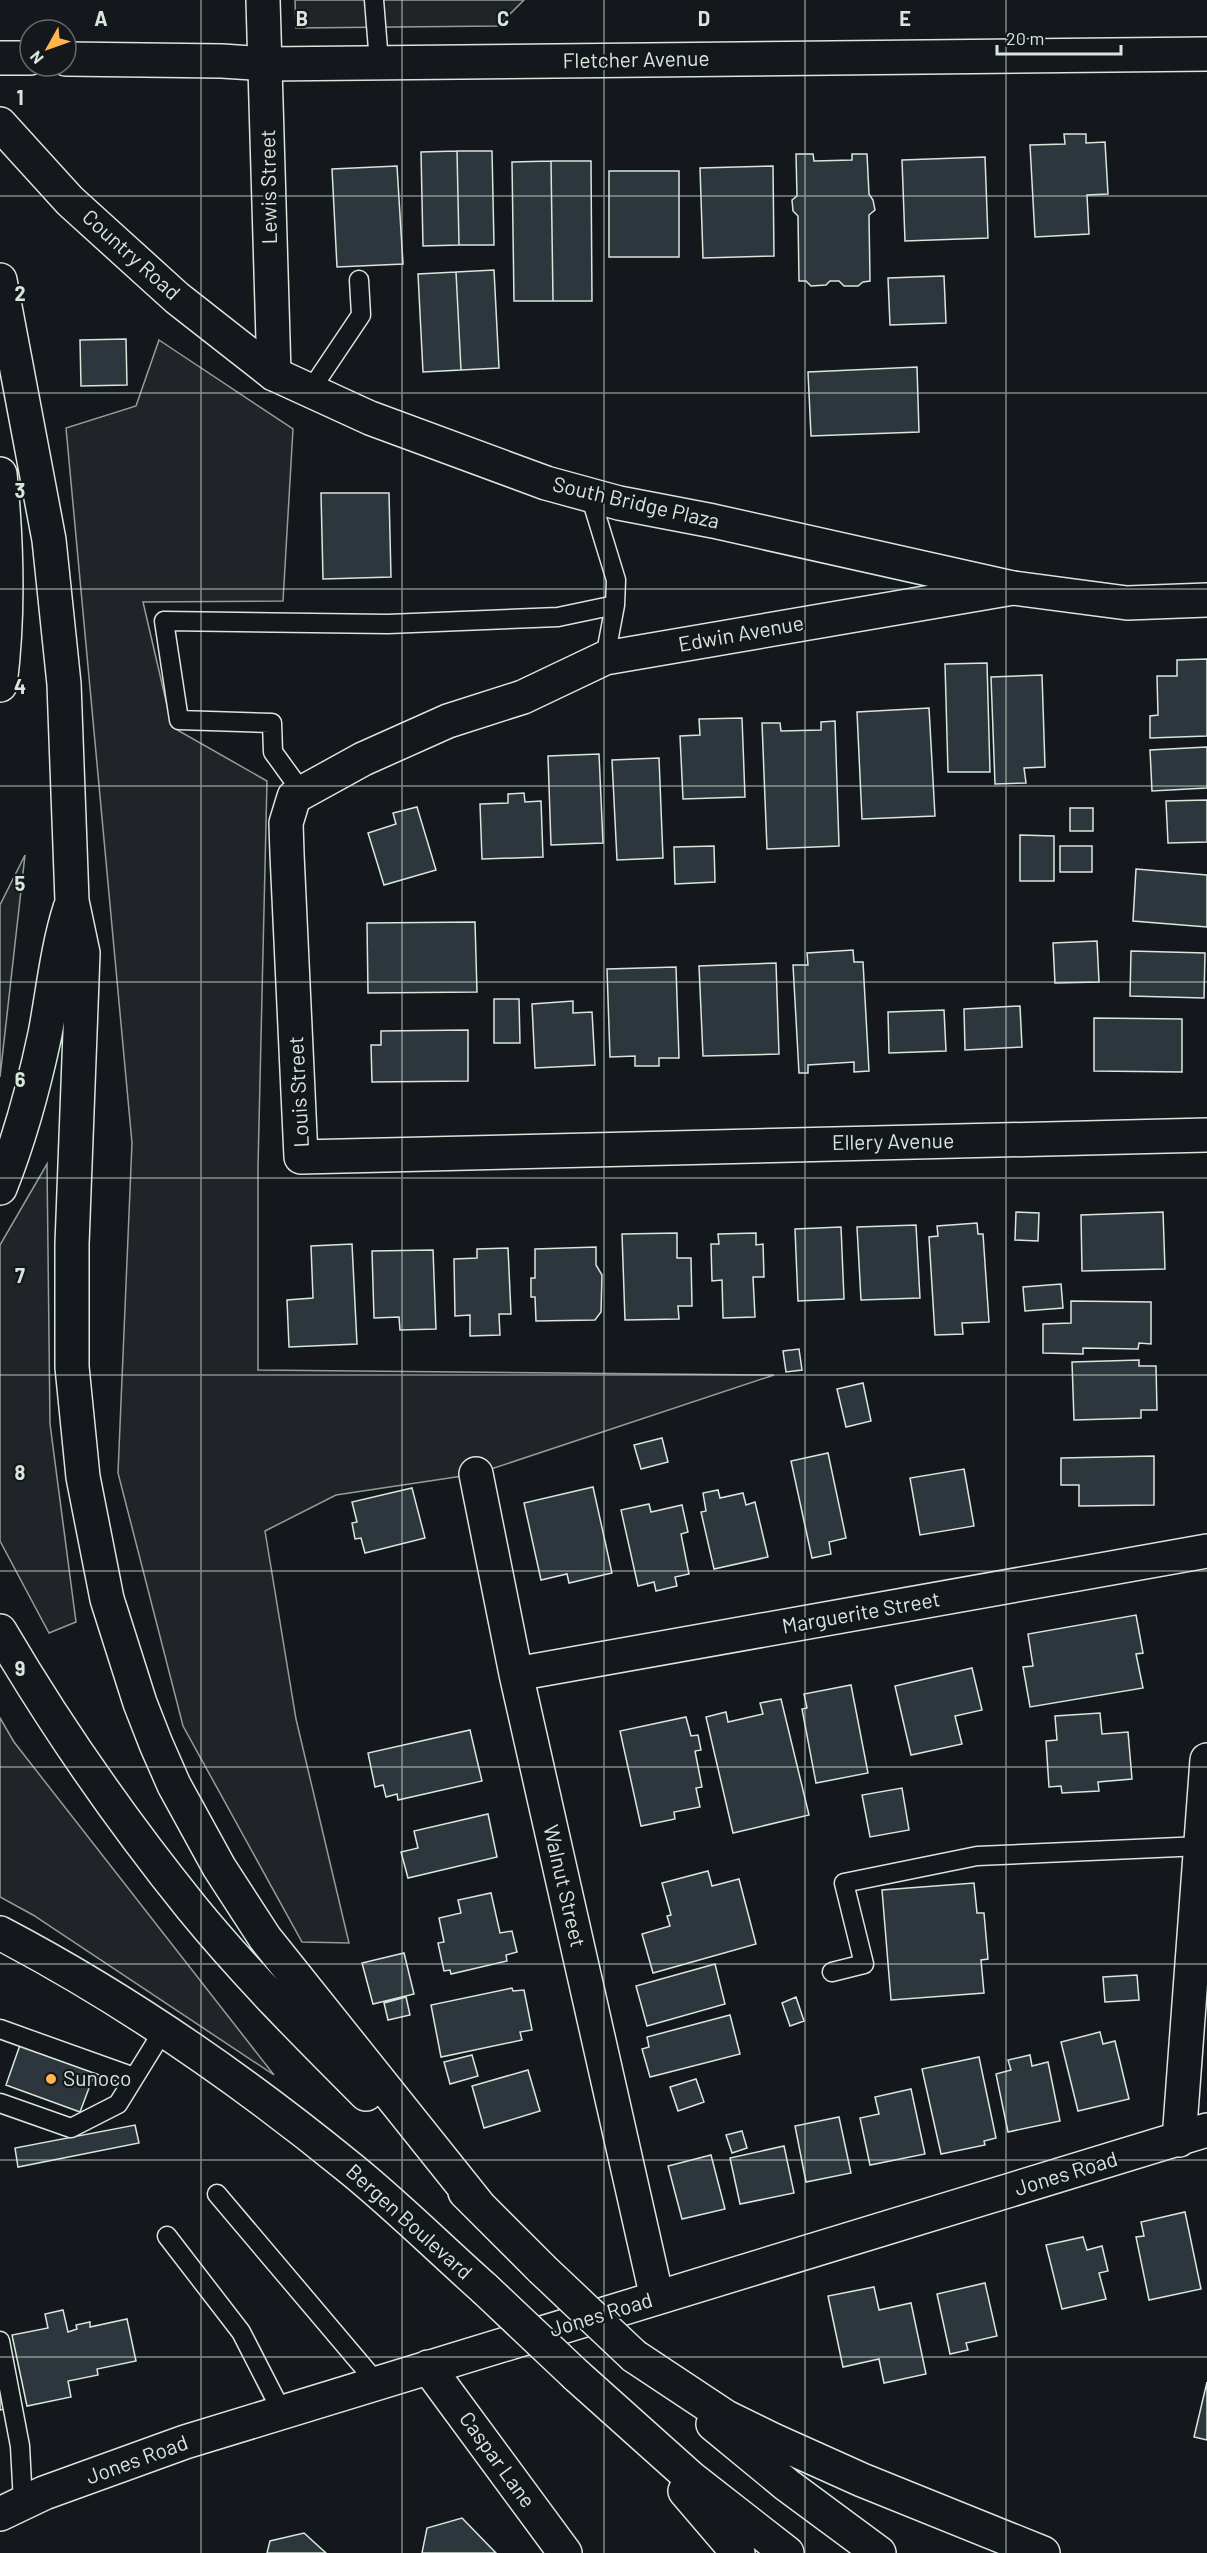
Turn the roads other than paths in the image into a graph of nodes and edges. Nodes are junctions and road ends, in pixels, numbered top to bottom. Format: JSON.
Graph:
{"nodes":[{"id":1,"x":263,"y":0,"type":"edge"},
{"id":2,"x":374,"y":0,"type":"edge"},
{"id":3,"x":1207,"y":54,"type":"edge"},
{"id":4,"x":0,"y":58,"type":"edge"},
{"id":5,"x":18,"y":58,"type":"edge"},
{"id":6,"x":78,"y":59,"type":"edge"},
{"id":7,"x":379,"y":62,"type":"junction"},
{"id":8,"x":266,"y":64,"type":"junction"},
{"id":9,"x":0,"y":124,"type":"edge"},
{"id":10,"x":0,"y":280,"type":"edge"},
{"id":11,"x":359,"y":280,"type":"dead end"},
{"id":12,"x":15,"y":352,"type":"junction"},
{"id":13,"x":274,"y":374,"type":"junction"},
{"id":14,"x":310,"y":391,"type":"junction"},
{"id":15,"x":0,"y":392,"type":"edge"},
{"id":16,"x":0,"y":474,"type":"edge"},
{"id":17,"x":590,"y":495,"type":"junction"},
{"id":18,"x":1013,"y":588,"type":"junction"},
{"id":19,"x":1207,"y":600,"type":"edge"},
{"id":20,"x":615,"y":605,"type":"junction"},
{"id":21,"x":605,"y":658,"type":"junction"},
{"id":22,"x":0,"y":685,"type":"edge"},
{"id":23,"x":302,"y":792,"type":"junction"},
{"id":24,"x":72,"y":901,"type":"junction"},
{"id":25,"x":1207,"y":1135,"type":"edge"},
{"id":26,"x":578,"y":1150,"type":"joint"},
{"id":27,"x":0,"y":1188,"type":"edge"},
{"id":28,"x":476,"y":1474,"type":"dead end"},
{"id":29,"x":1207,"y":1551,"type":"edge"},
{"id":30,"x":0,"y":1631,"type":"edge"},
{"id":31,"x":516,"y":1674,"type":"junction"},
{"id":32,"x":1207,"y":1761,"type":"edge"},
{"id":33,"x":1201,"y":1846,"type":"junction"},
{"id":34,"x":0,"y":1933,"type":"edge"},
{"id":35,"x":832,"y":1972,"type":"dead end"},
{"id":36,"x":0,"y":2029,"type":"edge"},
{"id":37,"x":163,"y":2031,"type":"junction"},
{"id":38,"x":134,"y":2077,"type":"junction"},
{"id":39,"x":0,"y":2103,"type":"edge"},
{"id":40,"x":1193,"y":2135,"type":"edge"},
{"id":41,"x":217,"y":2194,"type":"dead end"},
{"id":42,"x":480,"y":2207,"type":"junction"},
{"id":43,"x":167,"y":2236,"type":"dead end"},
{"id":44,"x":657,"y":2298,"type":"junction"},
{"id":45,"x":0,"y":2341,"type":"edge"},
{"id":46,"x":634,"y":2356,"type":"junction"},
{"id":47,"x":428,"y":2367,"type":"junction"},
{"id":48,"x":376,"y":2383,"type":"junction"},
{"id":49,"x":282,"y":2412,"type":"junction"},
{"id":50,"x":634,"y":2429,"type":"junction"},
{"id":51,"x":12,"y":2509,"type":"edge"},
{"id":52,"x":565,"y":2553,"type":"edge"},
{"id":53,"x":738,"y":2553,"type":"edge"},
{"id":54,"x":787,"y":2553,"type":"edge"},
{"id":55,"x":879,"y":2553,"type":"edge"},
{"id":56,"x":1042,"y":2553,"type":"edge"}],
"edges":[{"from":1,"to":8,"type":"main road","name":"Lewis Street"},
{"from":2,"to":7,"type":"lane"},
{"from":3,"to":7,"type":"main road","name":"Fletcher Avenue"},
{"from":4,"to":5,"type":"main road"},
{"from":6,"to":8,"type":"main road","name":"Fletcher Avenue"},
{"from":7,"to":8,"type":"main road","name":"Fletcher Avenue"},
{"from":8,"to":13,"type":"main road","name":"Lewis Street"},
{"from":9,"to":13,"type":"main road","name":"Country Road"},
{"from":10,"to":12,"type":"main road"},
{"from":11,"to":14,"type":"lane"},
{"from":12,"to":15,"type":"main road"},
{"from":12,"to":24,"type":"main road"},
{"from":13,"to":14,"type":"main road","name":"South Bridge Plaza"},
{"from":14,"to":17,"type":"main road","name":"South Bridge Plaza"},
{"from":16,"to":22,"type":"main road"},
{"from":17,"to":18,"type":"main road","name":"South Bridge Plaza"},
{"from":17,"to":20,"type":"lane"},
{"from":18,"to":19,"type":"main road","name":"Edwin Avenue"},
{"from":18,"to":21,"type":"main road","name":"Edwin Avenue"},
{"from":20,"to":21,"type":"lane"},
{"from":20,"to":23,"type":"lane"},
{"from":21,"to":23,"type":"main road","name":"Edwin Avenue"},
{"from":23,"to":26,"type":"main road","name":"Louis Street"},
{"from":24,"to":27,"type":"main road"},
{"from":24,"to":42,"type":"main road"},
{"from":25,"to":26,"type":"main road","name":"Ellery Avenue"},
{"from":28,"to":31,"type":"main road","name":"Walnut Street"},
{"from":29,"to":31,"type":"main road","name":"Marguerite Street"},
{"from":30,"to":42,"type":"main road"},
{"from":31,"to":44,"type":"main road","name":"Walnut Street"},
{"from":32,"to":33,"type":"main road"},
{"from":33,"to":35,"type":"lane"},
{"from":33,"to":40,"type":"main road"},
{"from":34,"to":37,"type":"main road","name":"Bergen Boulevard"},
{"from":36,"to":38,"type":"lane"},
{"from":37,"to":38,"type":"lane"},
{"from":37,"to":50,"type":"main road","name":"Bergen Boulevard","bridge":true},
{"from":38,"to":39,"type":"lane"},
{"from":40,"to":44,"type":"main road","name":"Jones Road"},
{"from":41,"to":48,"type":"lane"},
{"from":42,"to":46,"type":"main road","bridge":true},
{"from":43,"to":49,"type":"lane"},
{"from":44,"to":47,"type":"main road","name":"Jones Road"},
{"from":45,"to":51,"type":"lane"},
{"from":46,"to":55,"type":"main road"},
{"from":46,"to":56,"type":"main road"},
{"from":47,"to":48,"type":"main road","name":"Jones Road"},
{"from":47,"to":52,"type":"main road","name":"Caspar Lane"},
{"from":48,"to":49,"type":"main road","name":"Jones Road"},
{"from":49,"to":51,"type":"main road","name":"Jones Road"},
{"from":50,"to":53,"type":"main road"},
{"from":50,"to":54,"type":"main road","name":"Bergen Boulevard"}]}
